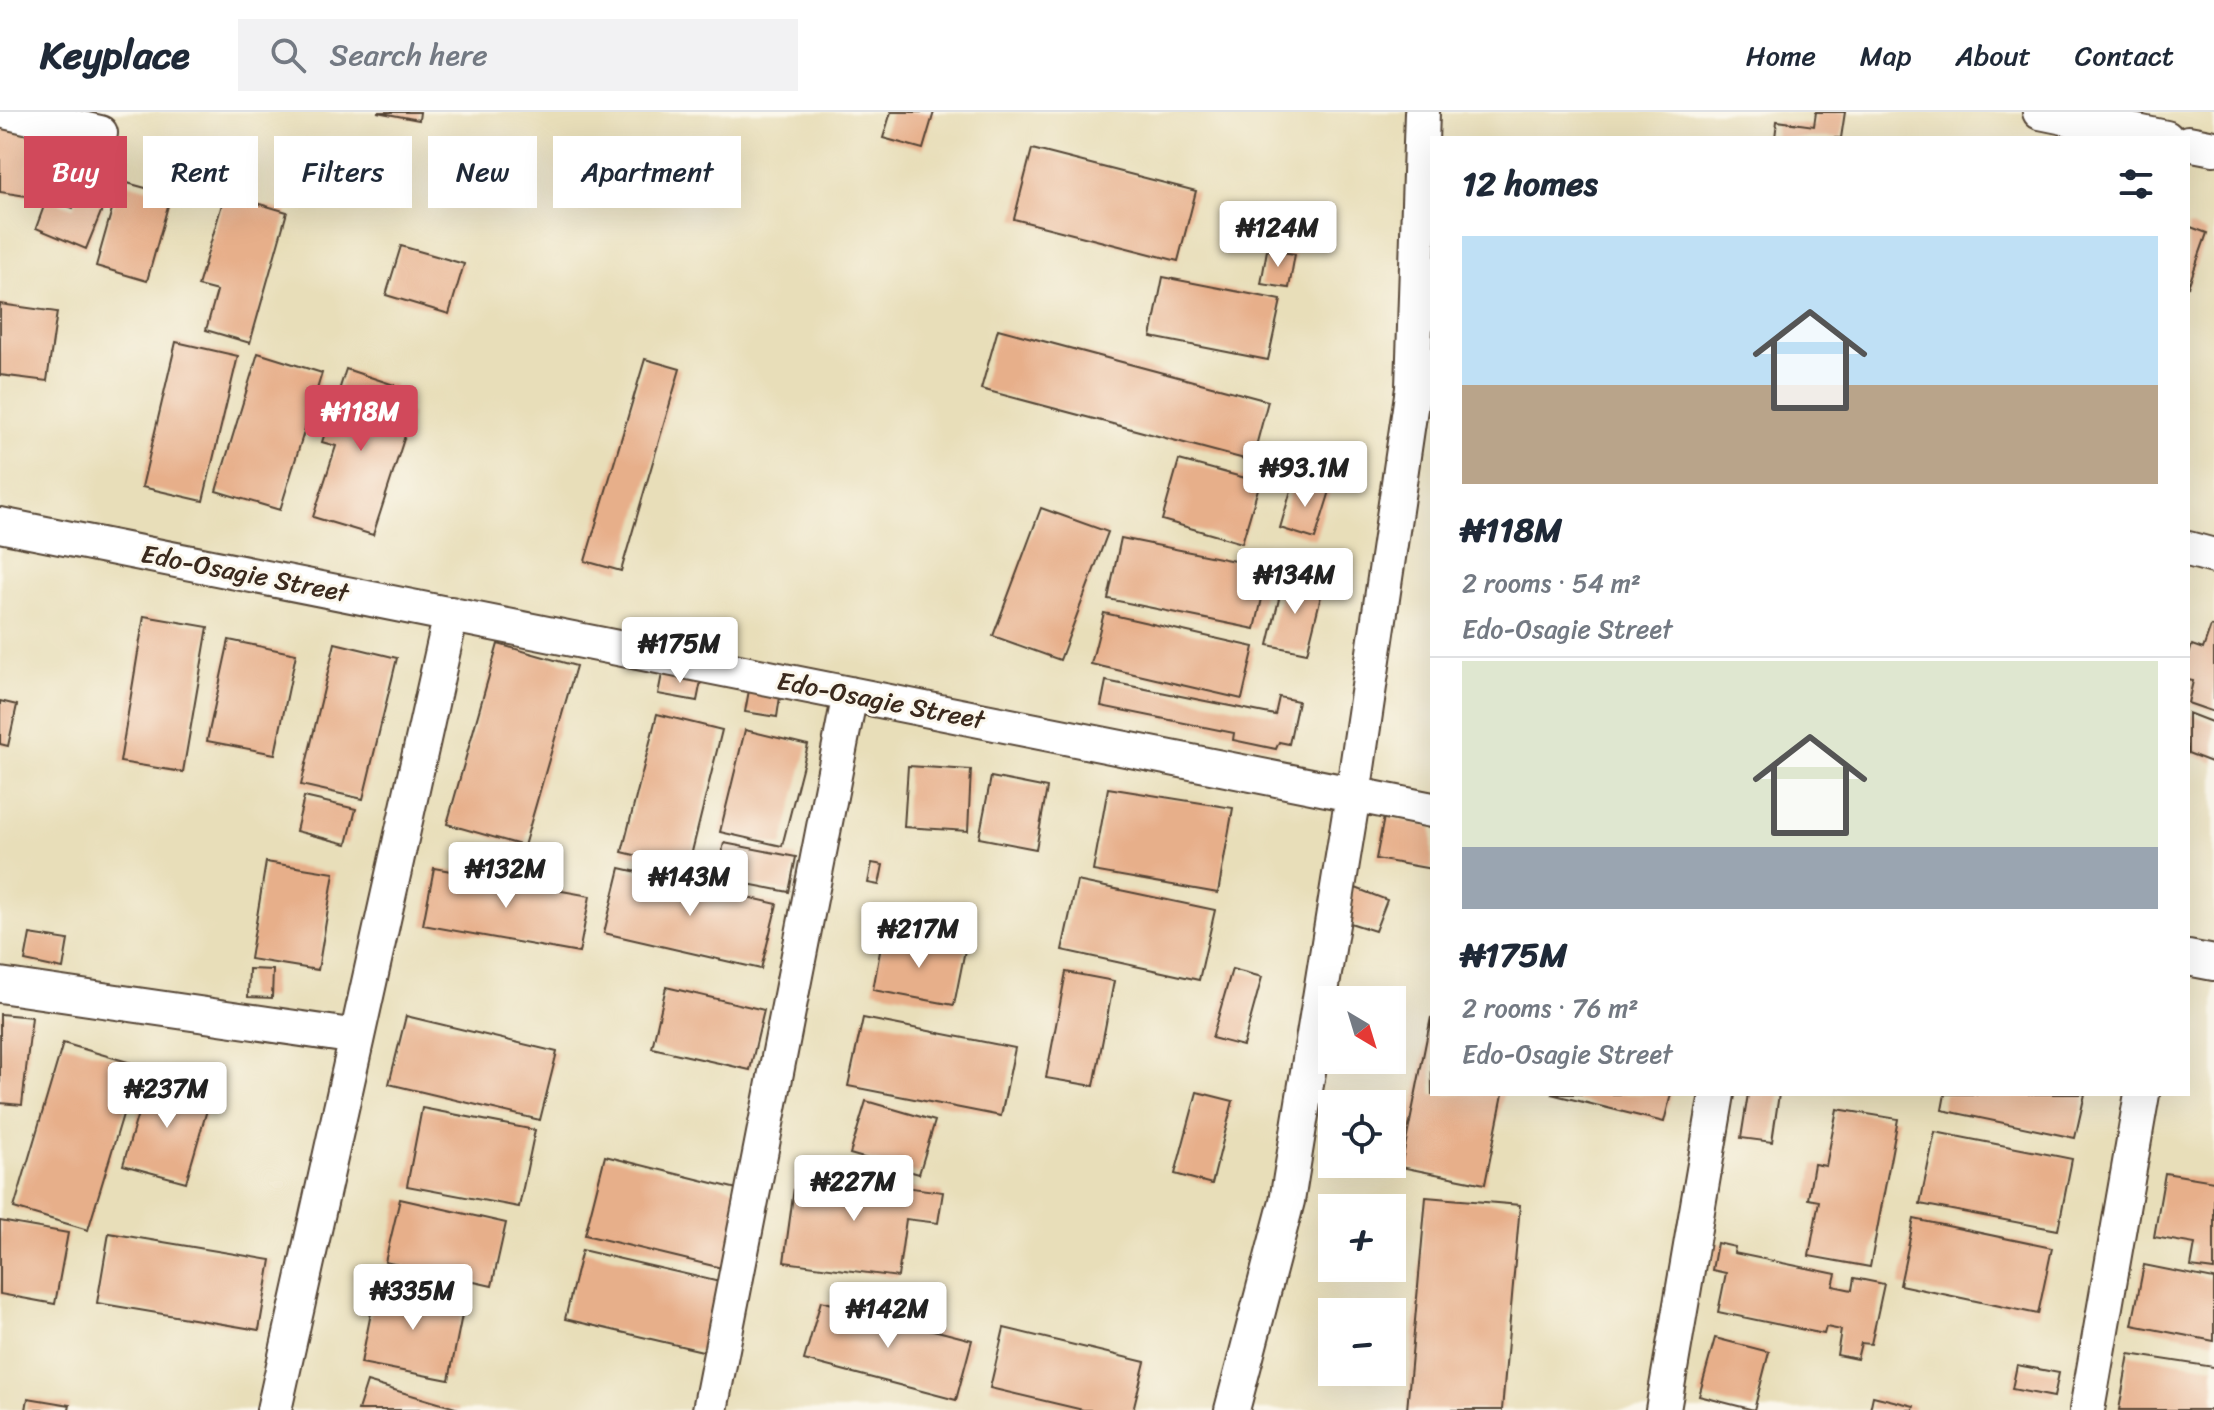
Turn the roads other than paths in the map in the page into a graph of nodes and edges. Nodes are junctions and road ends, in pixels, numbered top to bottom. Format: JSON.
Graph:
{"nodes":[{"id":1,"x":8,"y":112,"type":"edge"},
{"id":2,"x":1422,"y":112,"type":"edge"},
{"id":3,"x":2040,"y":112,"type":"edge"},
{"id":4,"x":100,"y":133,"type":"dead end"},
{"id":5,"x":2156,"y":136,"type":"edge"},
{"id":6,"x":2190,"y":143,"type":"edge"},
{"id":7,"x":2214,"y":148,"type":"edge"},
{"id":8,"x":1422,"y":389,"type":"edge"},
{"id":9,"x":0,"y":525,"type":"edge"},
{"id":10,"x":2190,"y":550,"type":"edge"},
{"id":11,"x":2214,"y":556,"type":"edge"},
{"id":12,"x":451,"y":614,"type":"junction"},
{"id":13,"x":850,"y":694,"type":"junction"},
{"id":14,"x":1353,"y":795,"type":"junction"},
{"id":15,"x":1430,"y":810,"type":"edge"},
{"id":16,"x":2190,"y":958,"type":"edge"},
{"id":17,"x":2214,"y":963,"type":"edge"},
{"id":18,"x":0,"y":985,"type":"edge"},
{"id":19,"x":357,"y":1037,"type":"junction"},
{"id":20,"x":1717,"y":1096,"type":"edge"},
{"id":21,"x":2142,"y":1096,"type":"edge"},
{"id":22,"x":274,"y":1410,"type":"edge"},
{"id":23,"x":710,"y":1410,"type":"edge"},
{"id":24,"x":1232,"y":1410,"type":"edge"},
{"id":25,"x":1663,"y":1410,"type":"edge"},
{"id":26,"x":2087,"y":1410,"type":"edge"}],
"edges":[{"from":1,"to":4,"type":"street"},
{"from":2,"to":8,"type":"street"},
{"from":3,"to":5,"type":"street"},
{"from":6,"to":7,"type":"street"},
{"from":8,"to":14,"type":"street"},
{"from":9,"to":12,"type":"street","name":"Edo-Osagie Street"},
{"from":10,"to":11,"type":"street"},
{"from":12,"to":13,"type":"street","name":"Edo-Osagie Street"},
{"from":12,"to":19,"type":"street"},
{"from":13,"to":14,"type":"street","name":"Edo-Osagie Street"},
{"from":13,"to":23,"type":"street"},
{"from":14,"to":15,"type":"street","name":"Edo-Osagie Street"},
{"from":14,"to":24,"type":"street"},
{"from":16,"to":17,"type":"street"},
{"from":18,"to":19,"type":"street"},
{"from":19,"to":22,"type":"street"},
{"from":20,"to":25,"type":"street"},
{"from":21,"to":26,"type":"street"}]}
